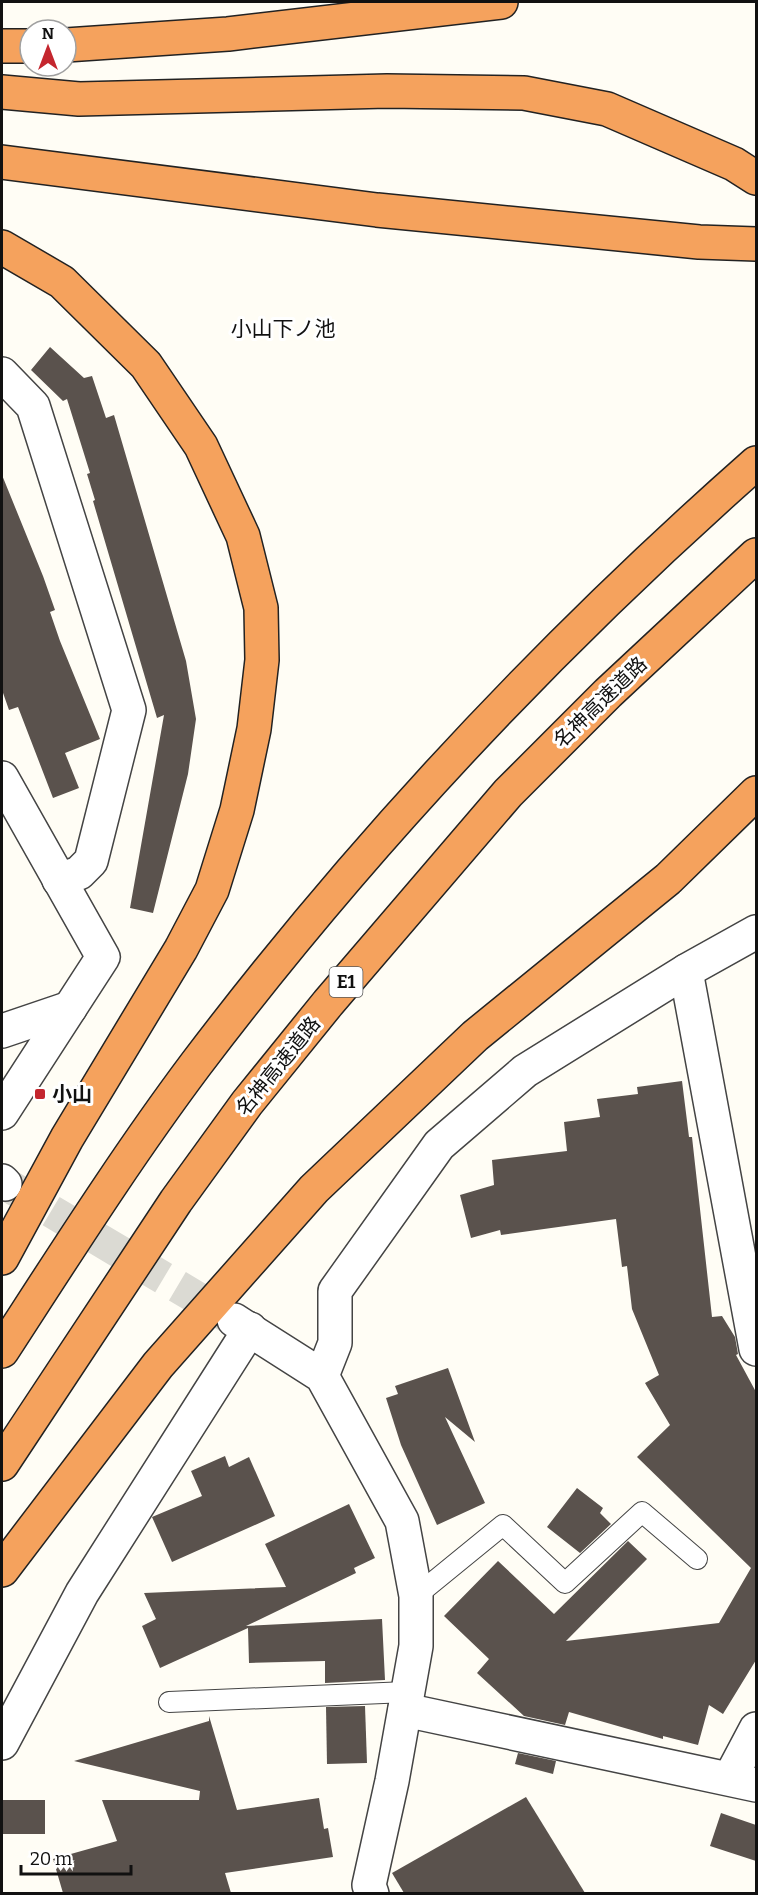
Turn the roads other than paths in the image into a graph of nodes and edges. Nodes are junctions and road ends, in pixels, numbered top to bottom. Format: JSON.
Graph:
{"nodes":[{"id":1,"x":501,"y":2,"type":"edge"},
{"id":2,"x":78,"y":44,"type":"edge"},
{"id":3,"x":2,"y":46,"type":"edge"},
{"id":4,"x":18,"y":46,"type":"edge"},
{"id":5,"x":2,"y":92,"type":"edge"},
{"id":6,"x":2,"y":162,"type":"edge"},
{"id":7,"x":756,"y":178,"type":"edge"},
{"id":8,"x":756,"y":244,"type":"edge"},
{"id":9,"x":2,"y":248,"type":"edge"},
{"id":10,"x":2,"y":374,"type":"edge"},
{"id":11,"x":756,"y":463,"type":"edge"},
{"id":12,"x":756,"y":555,"type":"edge"},
{"id":13,"x":2,"y":778,"type":"edge"},
{"id":14,"x":756,"y":793,"type":"edge"},
{"id":15,"x":59,"y":880,"type":"junction"},
{"id":16,"x":756,"y":932,"type":"edge"},
{"id":17,"x":686,"y":971,"type":"junction"},
{"id":18,"x":70,"y":1008,"type":"junction"},
{"id":19,"x":2,"y":1031,"type":"edge"},
{"id":20,"x":2,"y":1113,"type":"edge"},
{"id":21,"x":2,"y":1258,"type":"edge"},
{"id":22,"x":756,"y":1349,"type":"edge"},
{"id":23,"x":2,"y":1351,"type":"edge"},
{"id":24,"x":322,"y":1376,"type":"junction"},
{"id":25,"x":2,"y":1464,"type":"edge"},
{"id":26,"x":697,"y":1559,"type":"dead end"},
{"id":27,"x":2,"y":1570,"type":"edge"},
{"id":28,"x":416,"y":1596,"type":"junction"},
{"id":29,"x":406,"y":1701,"type":"junction"},
{"id":30,"x":169,"y":1702,"type":"dead end"},
{"id":31,"x":756,"y":1729,"type":"edge"},
{"id":32,"x":2,"y":1743,"type":"edge"},
{"id":33,"x":743,"y":1782,"type":"edge"},
{"id":34,"x":364,"y":1890,"type":"edge"}],
"edges":[{"from":1,"to":2,"type":"highway"},
{"from":3,"to":4,"type":"highway"},
{"from":5,"to":7,"type":"highway"},
{"from":6,"to":8,"type":"highway"},
{"from":9,"to":21,"type":"highway"},
{"from":10,"to":15,"type":"street"},
{"from":11,"to":23,"type":"highway"},
{"from":12,"to":25,"type":"highway","name":"名神高速道路","number":"E1"},
{"from":13,"to":15,"type":"street"},
{"from":14,"to":27,"type":"highway"},
{"from":15,"to":18,"type":"street"},
{"from":16,"to":17,"type":"street"},
{"from":17,"to":22,"type":"street"},
{"from":17,"to":24,"type":"street"},
{"from":18,"to":19,"type":"street"},
{"from":18,"to":20,"type":"street"},
{"from":24,"to":28,"type":"street"},
{"from":24,"to":32,"type":"street"},
{"from":26,"to":28,"type":"lane"},
{"from":28,"to":29,"type":"street"},
{"from":29,"to":30,"type":"lane"},
{"from":29,"to":33,"type":"street"},
{"from":29,"to":34,"type":"street"},
{"from":31,"to":33,"type":"street"}]}
